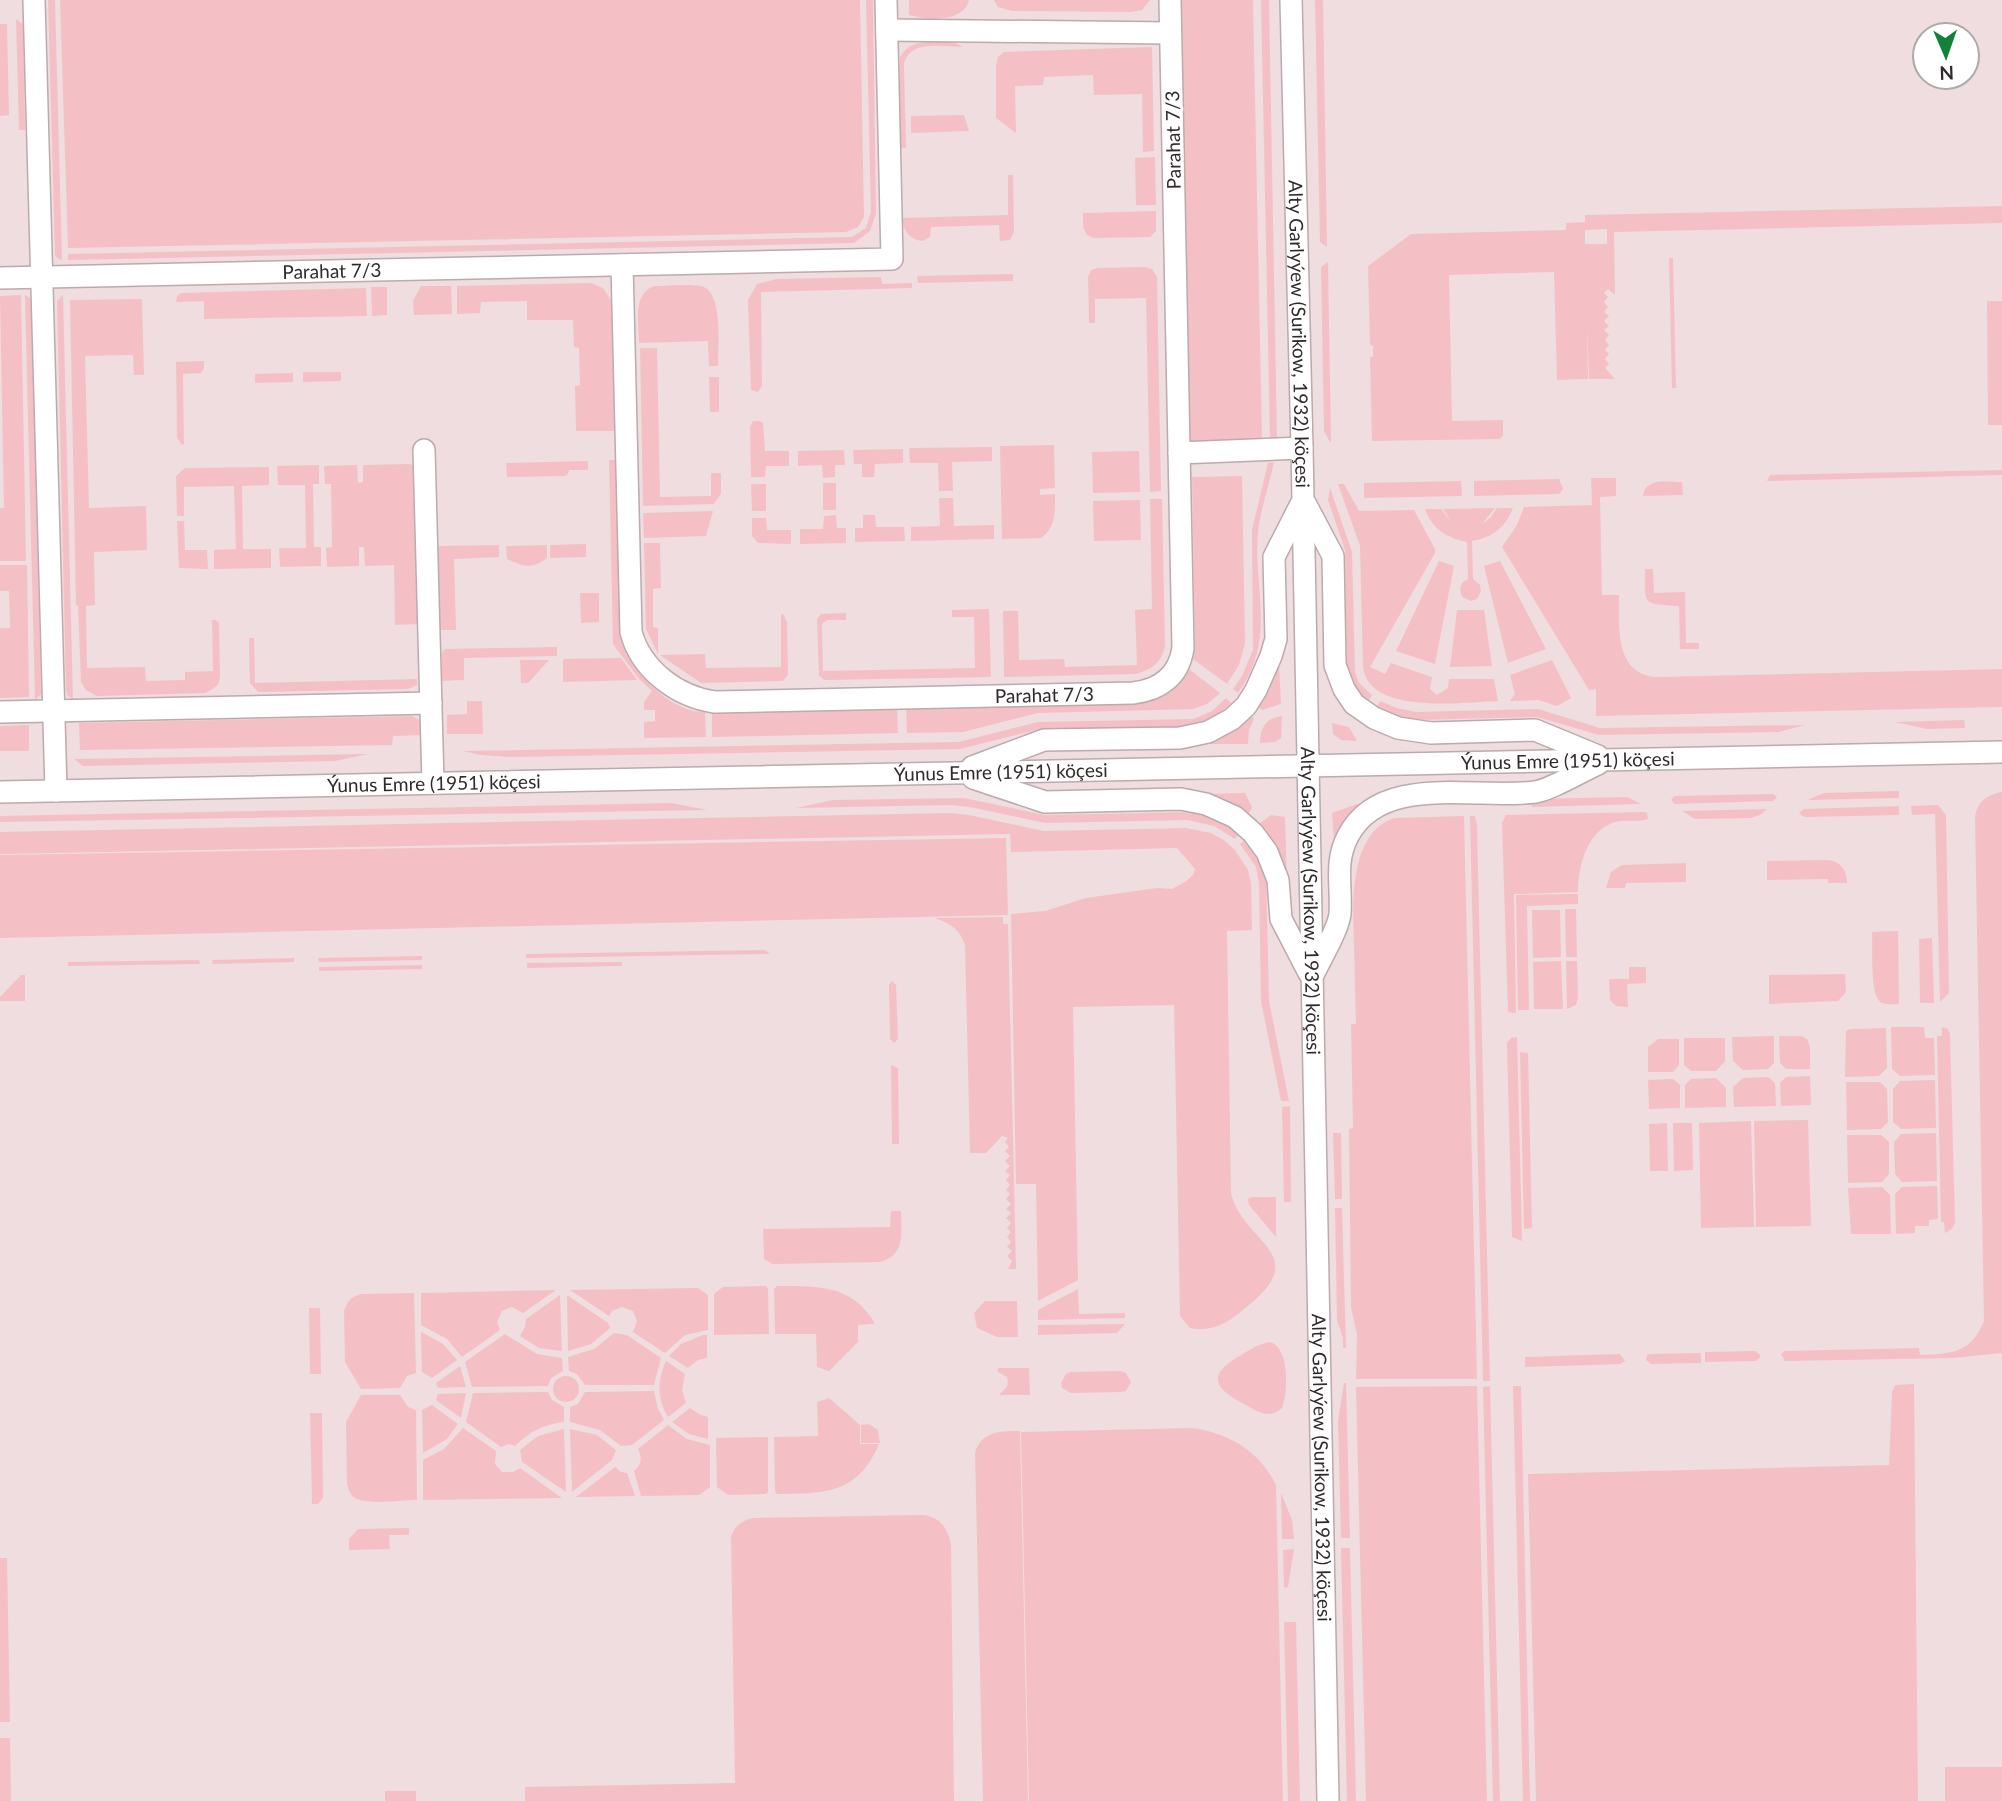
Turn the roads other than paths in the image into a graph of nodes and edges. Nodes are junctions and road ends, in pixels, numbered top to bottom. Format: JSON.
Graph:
{"nodes":[{"id":1,"x":34,"y":0,"type":"edge"},
{"id":2,"x":886,"y":0,"type":"edge"},
{"id":3,"x":1170,"y":0,"type":"edge"},
{"id":4,"x":1290,"y":0,"type":"edge"},
{"id":5,"x":887,"y":30,"type":"junction"},
{"id":6,"x":1170,"y":33,"type":"junction"},
{"id":7,"x":622,"y":265,"type":"junction"},
{"id":8,"x":42,"y":277,"type":"junction"},
{"id":9,"x":0,"y":278,"type":"edge"},
{"id":10,"x":1302,"y":448,"type":"junction"},
{"id":11,"x":424,"y":450,"type":"dead end"},
{"id":12,"x":1179,"y":453,"type":"junction"},
{"id":13,"x":1303,"y":499,"type":"junction"},
{"id":14,"x":431,"y":703,"type":"junction"},
{"id":15,"x":54,"y":710,"type":"junction"},
{"id":16,"x":0,"y":712,"type":"edge"},
{"id":17,"x":2002,"y":752,"type":"edge"},
{"id":18,"x":1606,"y":760,"type":"junction"},
{"id":19,"x":1308,"y":765,"type":"junction"},
{"id":20,"x":956,"y":772,"type":"junction"},
{"id":21,"x":433,"y":783,"type":"junction"},
{"id":22,"x":57,"y":791,"type":"junction"},
{"id":23,"x":0,"y":792,"type":"edge"},
{"id":24,"x":1312,"y":978,"type":"junction"},
{"id":25,"x":1328,"y":1801,"type":"edge"}],
"edges":[{"from":1,"to":8,"type":"street"},
{"from":2,"to":5,"type":"street"},
{"from":3,"to":6,"type":"street","name":"Parahat 7/3"},
{"from":4,"to":10,"type":"street","name":"Alty Garlyýew (Surikow, 1932) köçesi"},
{"from":5,"to":6,"type":"street"},
{"from":5,"to":7,"type":"street","name":"Parahat 7/3"},
{"from":6,"to":12,"type":"street","name":"Parahat 7/3"},
{"from":7,"to":8,"type":"street","name":"Parahat 7/3"},
{"from":7,"to":12,"type":"street","name":"Parahat 7/3"},
{"from":8,"to":9,"type":"street","name":"Parahat 7/3"},
{"from":8,"to":15,"type":"street"},
{"from":10,"to":12,"type":"street"},
{"from":10,"to":13,"type":"street","name":"Alty Garlyýew (Surikow, 1932) köçesi"},
{"from":11,"to":14,"type":"street"},
{"from":13,"to":18,"type":"street"},
{"from":13,"to":19,"type":"street","name":"Alty Garlyýew (Surikow, 1932) köçesi"},
{"from":13,"to":20,"type":"street"},
{"from":14,"to":15,"type":"street"},
{"from":14,"to":21,"type":"street"},
{"from":15,"to":16,"type":"street"},
{"from":15,"to":22,"type":"street"},
{"from":17,"to":18,"type":"street","name":"Ýunus Emre (1951) köçesi"},
{"from":18,"to":19,"type":"street","name":"Ýunus Emre (1951) köçesi"},
{"from":18,"to":24,"type":"street"},
{"from":19,"to":20,"type":"street","name":"Ýunus Emre (1951) köçesi"},
{"from":19,"to":24,"type":"street","name":"Alty Garlyýew (Surikow, 1932) köçesi"},
{"from":20,"to":21,"type":"street","name":"Ýunus Emre (1951) köçesi"},
{"from":20,"to":24,"type":"street"},
{"from":21,"to":22,"type":"street","name":"Ýunus Emre (1951) köçesi"},
{"from":22,"to":23,"type":"street","name":"Ýunus Emre (1951) köçesi"},
{"from":24,"to":25,"type":"street","name":"Alty Garlyýew (Surikow, 1932) köçesi"}]}
